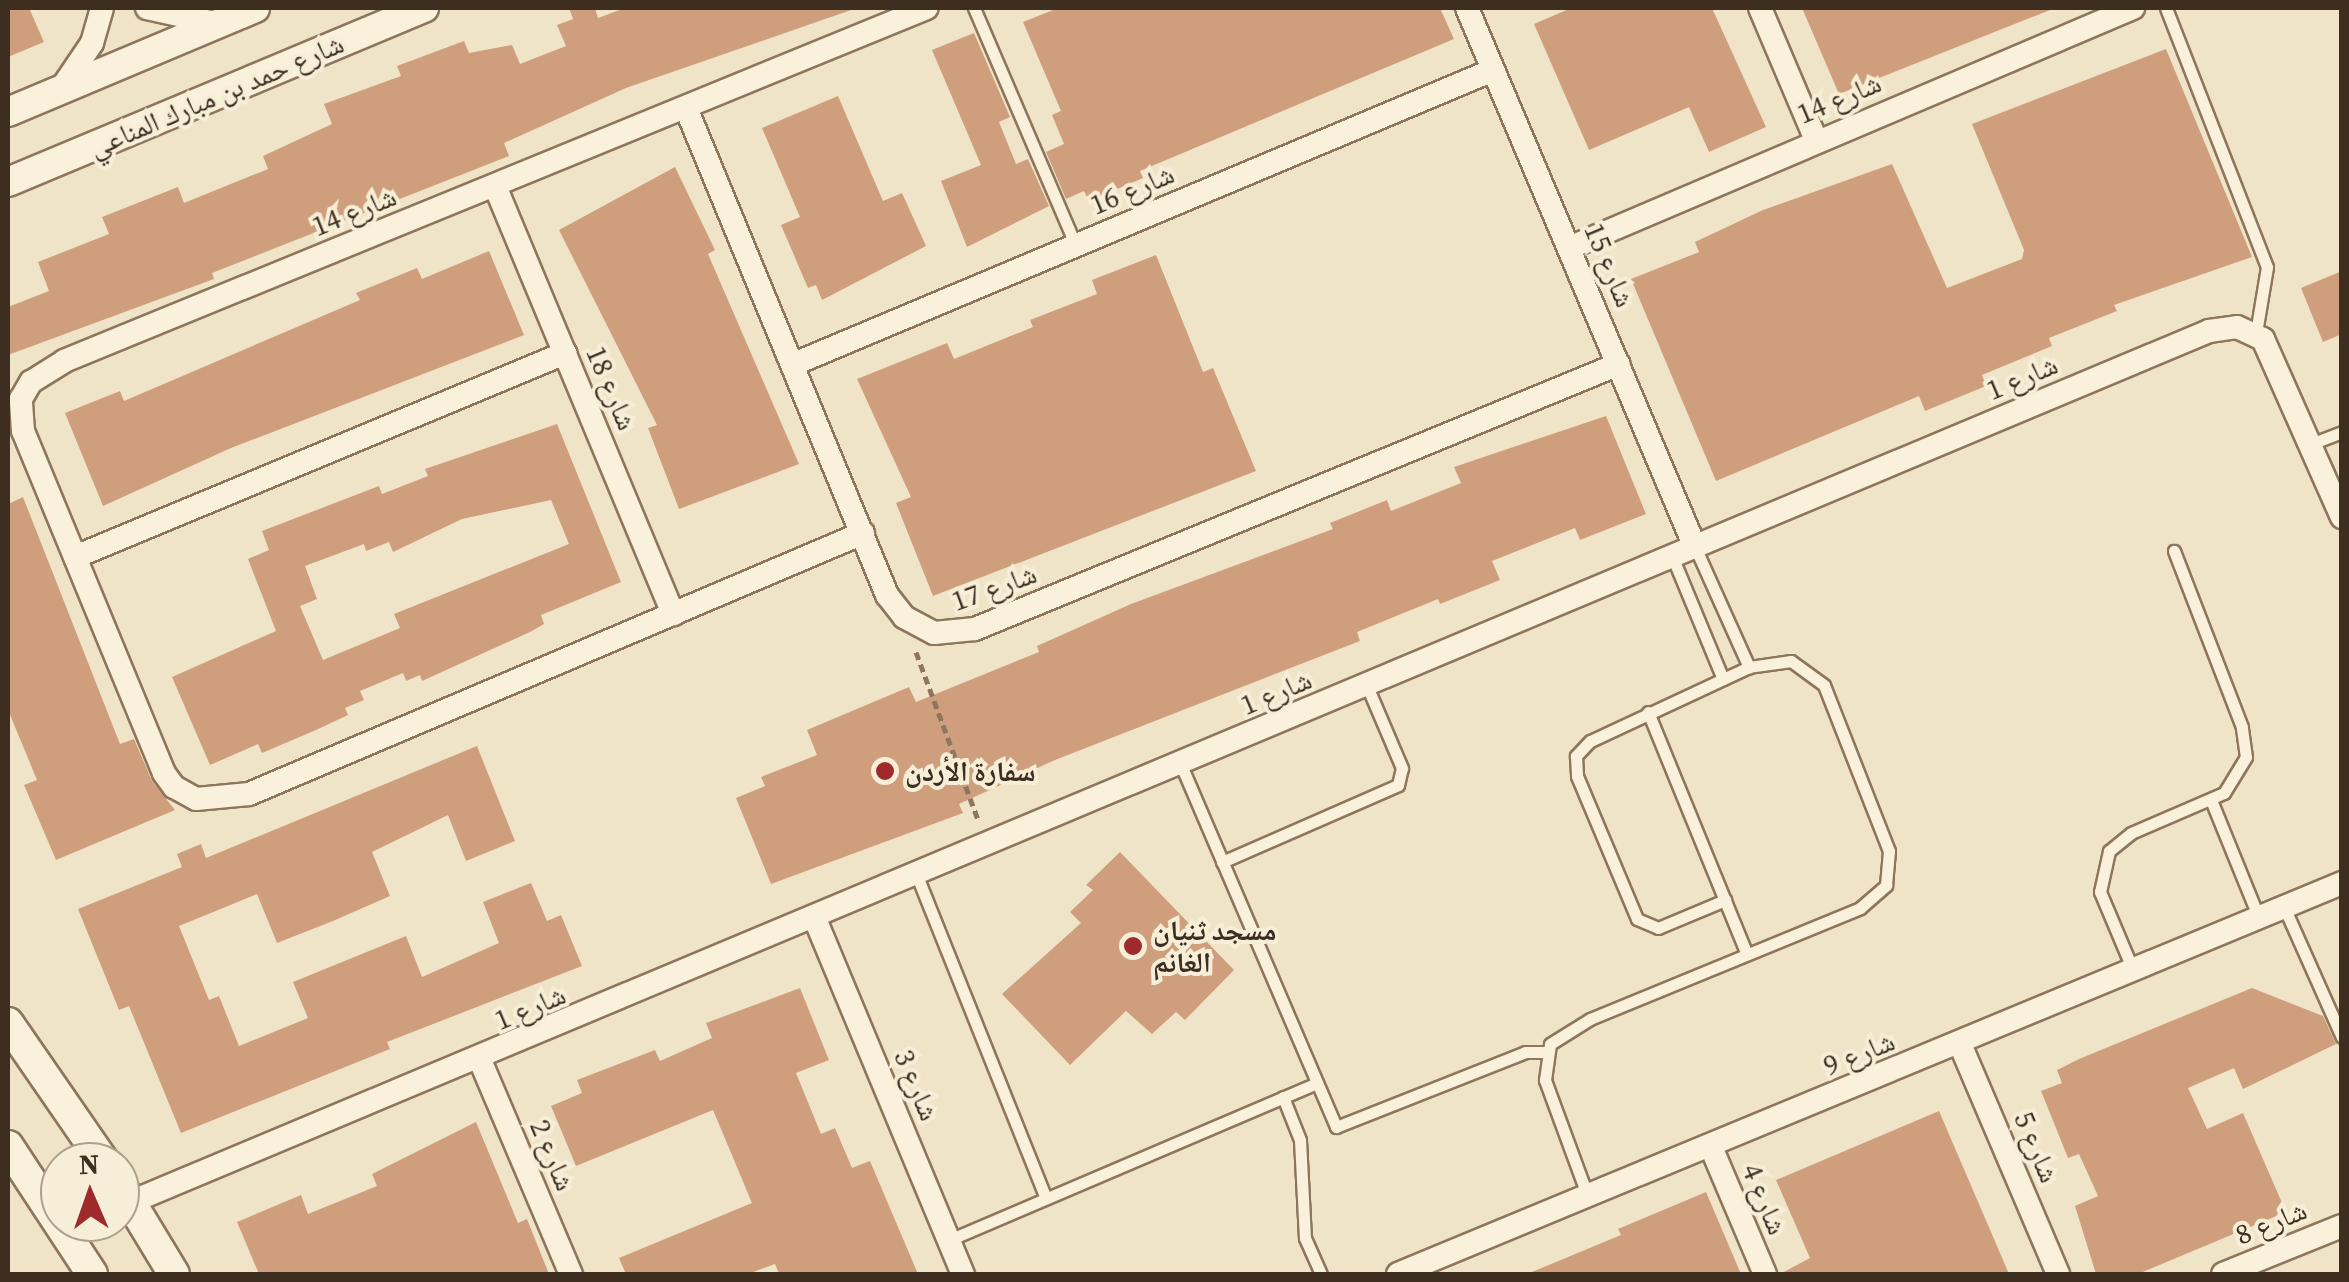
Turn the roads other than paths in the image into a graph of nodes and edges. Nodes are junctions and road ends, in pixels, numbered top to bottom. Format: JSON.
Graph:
{"nodes":[{"id":1,"x":102,"y":8,"type":"edge"},
{"id":2,"x":147,"y":8,"type":"edge"},
{"id":3,"x":256,"y":8,"type":"edge"},
{"id":4,"x":424,"y":8,"type":"edge"},
{"id":5,"x":928,"y":8,"type":"edge"},
{"id":6,"x":974,"y":8,"type":"edge"},
{"id":7,"x":1467,"y":8,"type":"edge"},
{"id":8,"x":1760,"y":8,"type":"edge"},
{"id":9,"x":2133,"y":8,"type":"edge"},
{"id":10,"x":2166,"y":8,"type":"edge"},
{"id":11,"x":2102,"y":13,"type":"edge"},
{"id":12,"x":874,"y":18,"type":"edge"},
{"id":13,"x":218,"y":23,"type":"junction"},
{"id":14,"x":1492,"y":70,"type":"junction"},
{"id":15,"x":62,"y":89,"type":"junction"},
{"id":16,"x":686,"y":108,"type":"junction"},
{"id":17,"x":8,"y":112,"type":"edge"},
{"id":18,"x":1816,"y":140,"type":"junction"},
{"id":19,"x":8,"y":182,"type":"edge"},
{"id":20,"x":495,"y":186,"type":"junction"},
{"id":21,"x":1076,"y":246,"type":"junction"},
{"id":22,"x":1570,"y":248,"type":"junction"},
{"id":23,"x":2256,"y":333,"type":"junction"},
{"id":24,"x":565,"y":353,"type":"junction"},
{"id":25,"x":794,"y":364,"type":"junction"},
{"id":26,"x":1618,"y":364,"type":"junction"},
{"id":27,"x":2342,"y":432,"type":"edge"},
{"id":28,"x":2311,"y":444,"type":"junction"},
{"id":29,"x":2342,"y":517,"type":"edge"},
{"id":30,"x":862,"y":533,"type":"junction"},
{"id":31,"x":1694,"y":547,"type":"junction"},
{"id":32,"x":2174,"y":551,"type":"dead end"},
{"id":33,"x":1672,"y":556,"type":"junction"},
{"id":34,"x":75,"y":557,"type":"junction"},
{"id":35,"x":673,"y":614,"type":"junction"},
{"id":36,"x":1750,"y":667,"type":"junction"},
{"id":37,"x":1723,"y":679,"type":"junction"},
{"id":38,"x":1368,"y":686,"type":"junction"},
{"id":39,"x":1648,"y":712,"type":"junction"},
{"id":40,"x":1180,"y":764,"type":"junction"},
{"id":41,"x":2210,"y":800,"type":"junction"},
{"id":42,"x":1222,"y":862,"type":"junction"},
{"id":43,"x":917,"y":876,"type":"junction"},
{"id":44,"x":2342,"y":883,"type":"edge"},
{"id":45,"x":1725,"y":900,"type":"junction"},
{"id":46,"x":2284,"y":908,"type":"junction"},
{"id":47,"x":2260,"y":918,"type":"junction"},
{"id":48,"x":815,"y":919,"type":"junction"},
{"id":49,"x":1747,"y":954,"type":"junction"},
{"id":50,"x":2134,"y":970,"type":"junction"},
{"id":51,"x":8,"y":1023,"type":"edge"},
{"id":52,"x":2342,"y":1037,"type":"edge"},
{"id":53,"x":17,"y":1043,"type":"edge"},
{"id":54,"x":1960,"y":1044,"type":"junction"},
{"id":55,"x":1545,"y":1052,"type":"junction"},
{"id":56,"x":480,"y":1060,"type":"junction"},
{"id":57,"x":1317,"y":1083,"type":"junction"},
{"id":58,"x":1283,"y":1097,"type":"junction"},
{"id":59,"x":89,"y":1142,"type":"edge"},
{"id":60,"x":8,"y":1146,"type":"edge"},
{"id":61,"x":1711,"y":1147,"type":"junction"},
{"id":62,"x":140,"y":1189,"type":"edge"},
{"id":63,"x":1588,"y":1197,"type":"junction"},
{"id":64,"x":1046,"y":1198,"type":"junction"},
{"id":65,"x":140,"y":1217,"type":"edge"},
{"id":66,"x":2342,"y":1226,"type":"edge"},
{"id":67,"x":949,"y":1240,"type":"junction"},
{"id":68,"x":92,"y":1272,"type":"edge"},
{"id":69,"x":174,"y":1274,"type":"edge"},
{"id":70,"x":571,"y":1274,"type":"edge"},
{"id":71,"x":963,"y":1274,"type":"edge"},
{"id":72,"x":1321,"y":1274,"type":"edge"},
{"id":73,"x":1398,"y":1274,"type":"edge"},
{"id":74,"x":1765,"y":1274,"type":"edge"},
{"id":75,"x":2058,"y":1274,"type":"edge"},
{"id":76,"x":2222,"y":1274,"type":"edge"}],
"edges":[{"from":1,"to":15,"type":"street"},
{"from":2,"to":13,"type":"street"},
{"from":3,"to":13,"type":"street"},
{"from":4,"to":19,"type":"street","name":"شارع حمد بن مبارك المناعي"},
{"from":5,"to":12,"type":"street","name":"شارع 14"},
{"from":6,"to":21,"type":"lane"},
{"from":7,"to":14,"type":"street","name":"شارع 15"},
{"from":8,"to":18,"type":"street"},
{"from":9,"to":11,"type":"street","name":"شارع 14"},
{"from":10,"to":23,"type":"lane"},
{"from":11,"to":18,"type":"street","name":"شارع 14"},
{"from":12,"to":16,"type":"street","name":"شارع 14"},
{"from":13,"to":15,"type":"street"},
{"from":14,"to":21,"type":"street","name":"شارع 16"},
{"from":14,"to":22,"type":"street","name":"شارع 15"},
{"from":15,"to":17,"type":"street"},
{"from":16,"to":20,"type":"street","name":"شارع 14"},
{"from":16,"to":25,"type":"street"},
{"from":18,"to":22,"type":"street","name":"شارع 14"},
{"from":20,"to":24,"type":"street","name":"شارع 18"},
{"from":20,"to":34,"type":"street","name":"شارع 14"},
{"from":21,"to":25,"type":"street","name":"شارع 16"},
{"from":22,"to":26,"type":"street","name":"شارع 15"},
{"from":23,"to":28,"type":"street"},
{"from":23,"to":31,"type":"street","name":"شارع 1"},
{"from":24,"to":34,"type":"street"},
{"from":24,"to":35,"type":"street","name":"شارع 18"},
{"from":25,"to":30,"type":"street"},
{"from":26,"to":30,"type":"street","name":"شارع 17"},
{"from":26,"to":31,"type":"street","name":"شارع 15"},
{"from":27,"to":28,"type":"lane"},
{"from":28,"to":29,"type":"street"},
{"from":30,"to":35,"type":"street","name":"شارع 14"},
{"from":31,"to":33,"type":"street","name":"شارع 1"},
{"from":31,"to":36,"type":"lane"},
{"from":32,"to":41,"type":"lane"},
{"from":33,"to":37,"type":"lane"},
{"from":33,"to":38,"type":"street","name":"شارع 1"},
{"from":34,"to":35,"type":"street","name":"شارع 14"},
{"from":36,"to":37,"type":"lane"},
{"from":36,"to":49,"type":"lane"},
{"from":37,"to":39,"type":"lane"},
{"from":38,"to":40,"type":"street","name":"شارع 1"},
{"from":38,"to":42,"type":"lane"},
{"from":39,"to":45,"type":"lane"},
{"from":39,"to":45,"type":"lane"},
{"from":40,"to":42,"type":"lane"},
{"from":40,"to":43,"type":"street","name":"شارع 1"},
{"from":41,"to":47,"type":"lane"},
{"from":41,"to":50,"type":"lane"},
{"from":42,"to":57,"type":"lane"},
{"from":43,"to":48,"type":"street","name":"شارع 1"},
{"from":43,"to":64,"type":"lane"},
{"from":44,"to":46,"type":"street","name":"شارع 9"},
{"from":45,"to":49,"type":"lane"},
{"from":46,"to":47,"type":"street","name":"شارع 9"},
{"from":46,"to":52,"type":"lane"},
{"from":47,"to":50,"type":"street","name":"شارع 9"},
{"from":48,"to":56,"type":"street","name":"شارع 1"},
{"from":48,"to":67,"type":"street","name":"شارع 3"},
{"from":49,"to":55,"type":"lane"},
{"from":50,"to":54,"type":"street","name":"شارع 9"},
{"from":51,"to":53,"type":"main road"},
{"from":53,"to":59,"type":"main road"},
{"from":54,"to":61,"type":"street","name":"شارع 9"},
{"from":54,"to":75,"type":"street","name":"شارع 5"},
{"from":55,"to":57,"type":"lane"},
{"from":55,"to":63,"type":"lane"},
{"from":56,"to":62,"type":"street","name":"شارع 1"},
{"from":56,"to":70,"type":"street","name":"شارع 2"},
{"from":57,"to":58,"type":"lane"},
{"from":58,"to":64,"type":"lane"},
{"from":58,"to":72,"type":"lane"},
{"from":60,"to":68,"type":"main road"},
{"from":61,"to":63,"type":"street","name":"شارع 9"},
{"from":61,"to":74,"type":"street","name":"شارع 4"},
{"from":63,"to":73,"type":"street","name":"شارع 9"},
{"from":64,"to":67,"type":"lane"},
{"from":65,"to":69,"type":"main road"},
{"from":66,"to":76,"type":"street","name":"شارع 8"},
{"from":67,"to":71,"type":"street","name":"شارع 3"}]}
